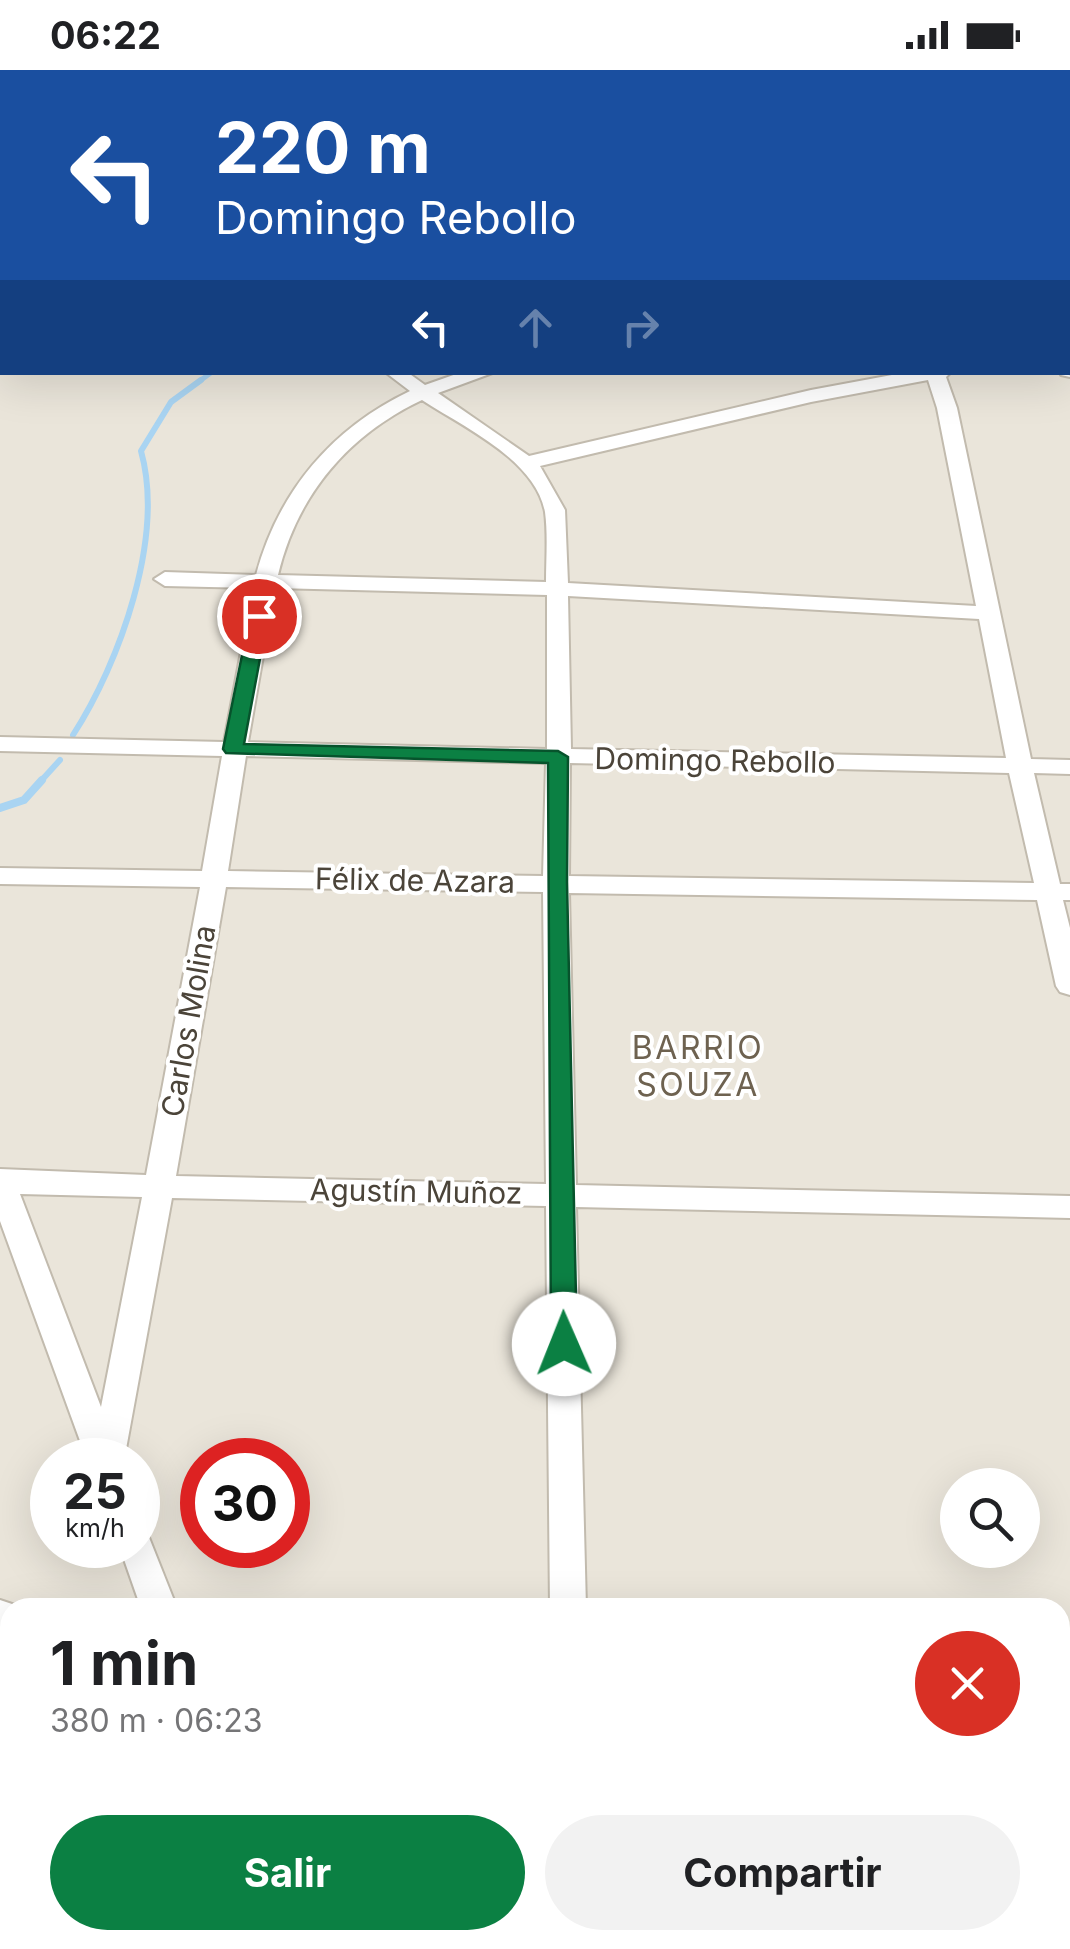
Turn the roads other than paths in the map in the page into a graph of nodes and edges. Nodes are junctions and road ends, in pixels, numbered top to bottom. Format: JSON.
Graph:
{"nodes":[{"id":1,"x":399,"y":375,"type":"edge"},
{"id":2,"x":476,"y":375,"type":"edge"},
{"id":3,"x":926,"y":375,"type":"edge"},
{"id":4,"x":938,"y":375,"type":"edge"},
{"id":5,"x":424,"y":390,"type":"junction"},
{"id":6,"x":525,"y":463,"type":"junction"},
{"id":7,"x":165,"y":579,"type":"dead end"},
{"id":8,"x":265,"y":582,"type":"junction"},
{"id":9,"x":560,"y":589,"type":"junction"},
{"id":10,"x":991,"y":613,"type":"junction"},
{"id":11,"x":0,"y":744,"type":"edge"},
{"id":12,"x":233,"y":749,"type":"junction"},
{"id":13,"x":558,"y":757,"type":"junction"},
{"id":14,"x":1020,"y":766,"type":"junction"},
{"id":15,"x":1070,"y":767,"type":"edge"},
{"id":16,"x":0,"y":876,"type":"edge"},
{"id":17,"x":214,"y":877,"type":"junction"},
{"id":18,"x":556,"y":882,"type":"junction"},
{"id":19,"x":1059,"y":892,"type":"edge"},
{"id":20,"x":1070,"y":986,"type":"edge"},
{"id":21,"x":0,"y":1182,"type":"edge"},
{"id":22,"x":157,"y":1187,"type":"junction"},
{"id":23,"x":562,"y":1194,"type":"junction"},
{"id":24,"x":1070,"y":1208,"type":"edge"},
{"id":25,"x":98,"y":1438,"type":"edge"},
{"id":26,"x":110,"y":1438,"type":"edge"},
{"id":27,"x":144,"y":1568,"type":"edge"},
{"id":28,"x":155,"y":1598,"type":"edge"},
{"id":29,"x":568,"y":1598,"type":"edge"}],
"edges":[{"from":1,"to":5,"type":"street"},
{"from":2,"to":5,"type":"street","name":"Carlos Molina"},
{"from":3,"to":6,"type":"street"},
{"from":4,"to":10,"type":"street"},
{"from":5,"to":6,"type":"street"},
{"from":5,"to":8,"type":"street","name":"Carlos Molina"},
{"from":6,"to":9,"type":"street"},
{"from":7,"to":8,"type":"street"},
{"from":8,"to":9,"type":"street"},
{"from":8,"to":12,"type":"street","name":"Carlos Molina"},
{"from":9,"to":10,"type":"street"},
{"from":9,"to":13,"type":"street"},
{"from":10,"to":14,"type":"street"},
{"from":11,"to":12,"type":"street","name":"Domingo Rebollo"},
{"from":12,"to":13,"type":"street","name":"Domingo Rebollo"},
{"from":12,"to":17,"type":"street","name":"Carlos Molina"},
{"from":13,"to":14,"type":"street","name":"Domingo Rebollo"},
{"from":13,"to":18,"type":"street"},
{"from":14,"to":15,"type":"street","name":"Domingo Rebollo"},
{"from":14,"to":19,"type":"street"},
{"from":16,"to":17,"type":"street","name":"Félix de Azara"},
{"from":17,"to":18,"type":"street","name":"Félix de Azara"},
{"from":17,"to":22,"type":"street","name":"Carlos Molina"},
{"from":18,"to":19,"type":"street","name":"Félix de Azara"},
{"from":18,"to":23,"type":"street"},
{"from":19,"to":20,"type":"street"},
{"from":21,"to":22,"type":"street","name":"Agustín Muñoz"},
{"from":21,"to":25,"type":"street"},
{"from":22,"to":23,"type":"street","name":"Agustín Muñoz"},
{"from":22,"to":26,"type":"street","name":"Carlos Molina"},
{"from":23,"to":24,"type":"street","name":"Agustín Muñoz"},
{"from":23,"to":29,"type":"street"},
{"from":27,"to":28,"type":"street"}]}
